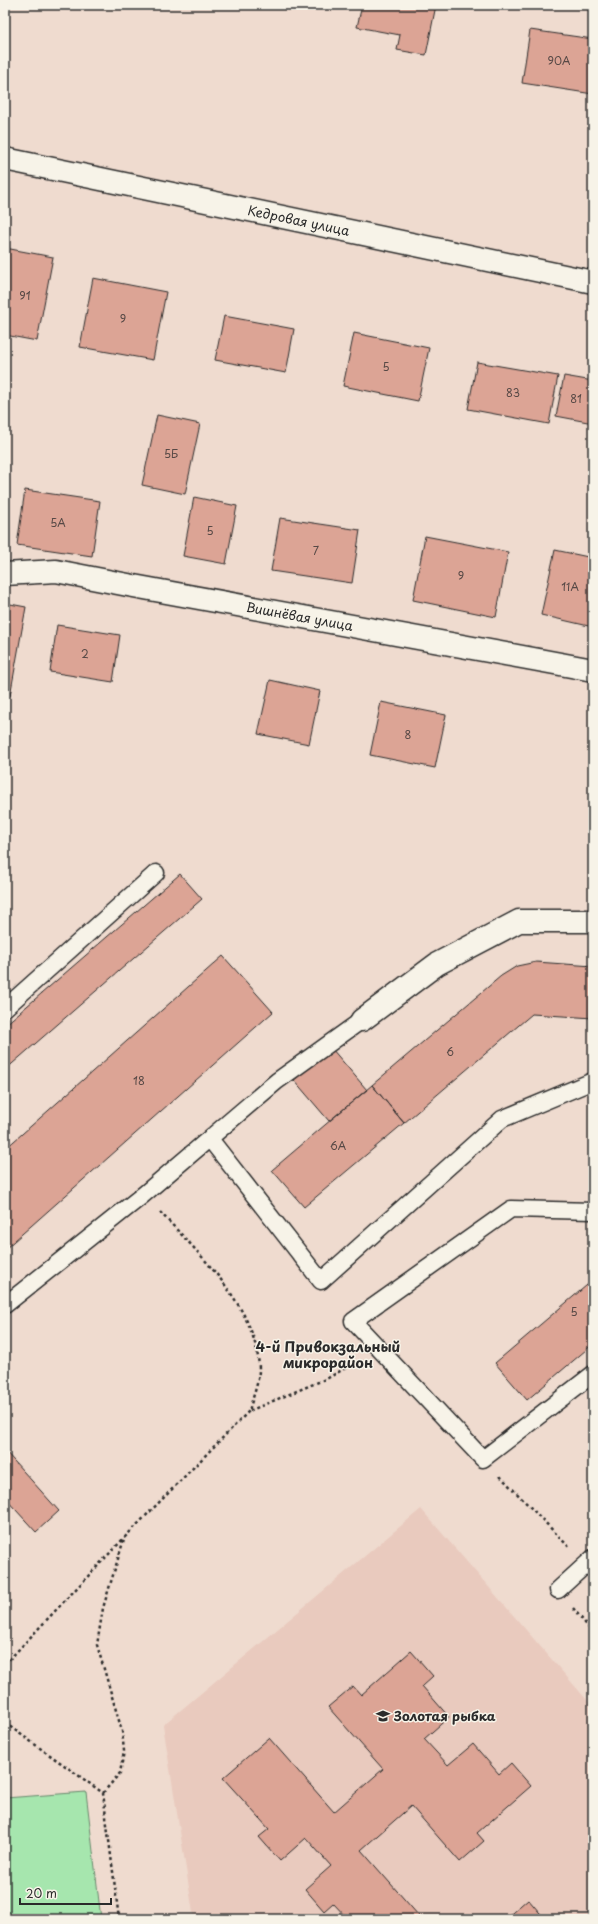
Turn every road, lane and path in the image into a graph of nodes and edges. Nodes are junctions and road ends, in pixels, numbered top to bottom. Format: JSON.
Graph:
{"nodes":[{"id":1,"x":5,"y":159,"type":"edge"},
{"id":2,"x":593,"y":282,"type":"edge"},
{"id":3,"x":5,"y":574,"type":"edge"},
{"id":4,"x":593,"y":670,"type":"edge"},
{"id":5,"x":156,"y":873,"type":"dead end"},
{"id":6,"x":593,"y":921,"type":"edge"},
{"id":7,"x":5,"y":1008,"type":"edge"},
{"id":8,"x":362,"y":1020,"type":"joint"},
{"id":9,"x":593,"y":1081,"type":"edge"},
{"id":10,"x":210,"y":1139,"type":"junction"},
{"id":11,"x":143,"y":1194,"type":"junction"},
{"id":12,"x":593,"y":1210,"type":"edge"},
{"id":13,"x":5,"y":1305,"type":"edge"},
{"id":14,"x":378,"y":1348,"type":"junction"},
{"id":15,"x":593,"y":1374,"type":"edge"},
{"id":16,"x":249,"y":1411,"type":"junction"},
{"id":17,"x":483,"y":1459,"type":"junction"},
{"id":18,"x":125,"y":1537,"type":"junction"},
{"id":19,"x":590,"y":1561,"type":"edge"},
{"id":20,"x":558,"y":1590,"type":"joint"},
{"id":21,"x":593,"y":1633,"type":"edge"},
{"id":22,"x":5,"y":1664,"type":"edge"},
{"id":23,"x":5,"y":1722,"type":"edge"},
{"id":24,"x":103,"y":1793,"type":"junction"},
{"id":25,"x":119,"y":1919,"type":"edge"}],
"edges":[{"from":1,"to":2,"type":"street","name":"Кедровая улица"},
{"from":3,"to":4,"type":"street","name":"Вишнёвая улица"},
{"from":5,"to":7,"type":"lane"},
{"from":6,"to":8,"type":"street"},
{"from":8,"to":10,"type":"lane"},
{"from":9,"to":10,"type":"lane"},
{"from":10,"to":11,"type":"lane"},
{"from":11,"to":13,"type":"lane"},
{"from":11,"to":16,"type":"path"},
{"from":12,"to":14,"type":"lane"},
{"from":14,"to":16,"type":"path"},
{"from":14,"to":17,"type":"lane"},
{"from":15,"to":17,"type":"lane"},
{"from":16,"to":18,"type":"path"},
{"from":17,"to":19,"type":"path"},
{"from":18,"to":22,"type":"path"},
{"from":18,"to":24,"type":"path"},
{"from":19,"to":20,"type":"lane"},
{"from":20,"to":21,"type":"path"},
{"from":23,"to":24,"type":"path"},
{"from":24,"to":25,"type":"path"}]}
